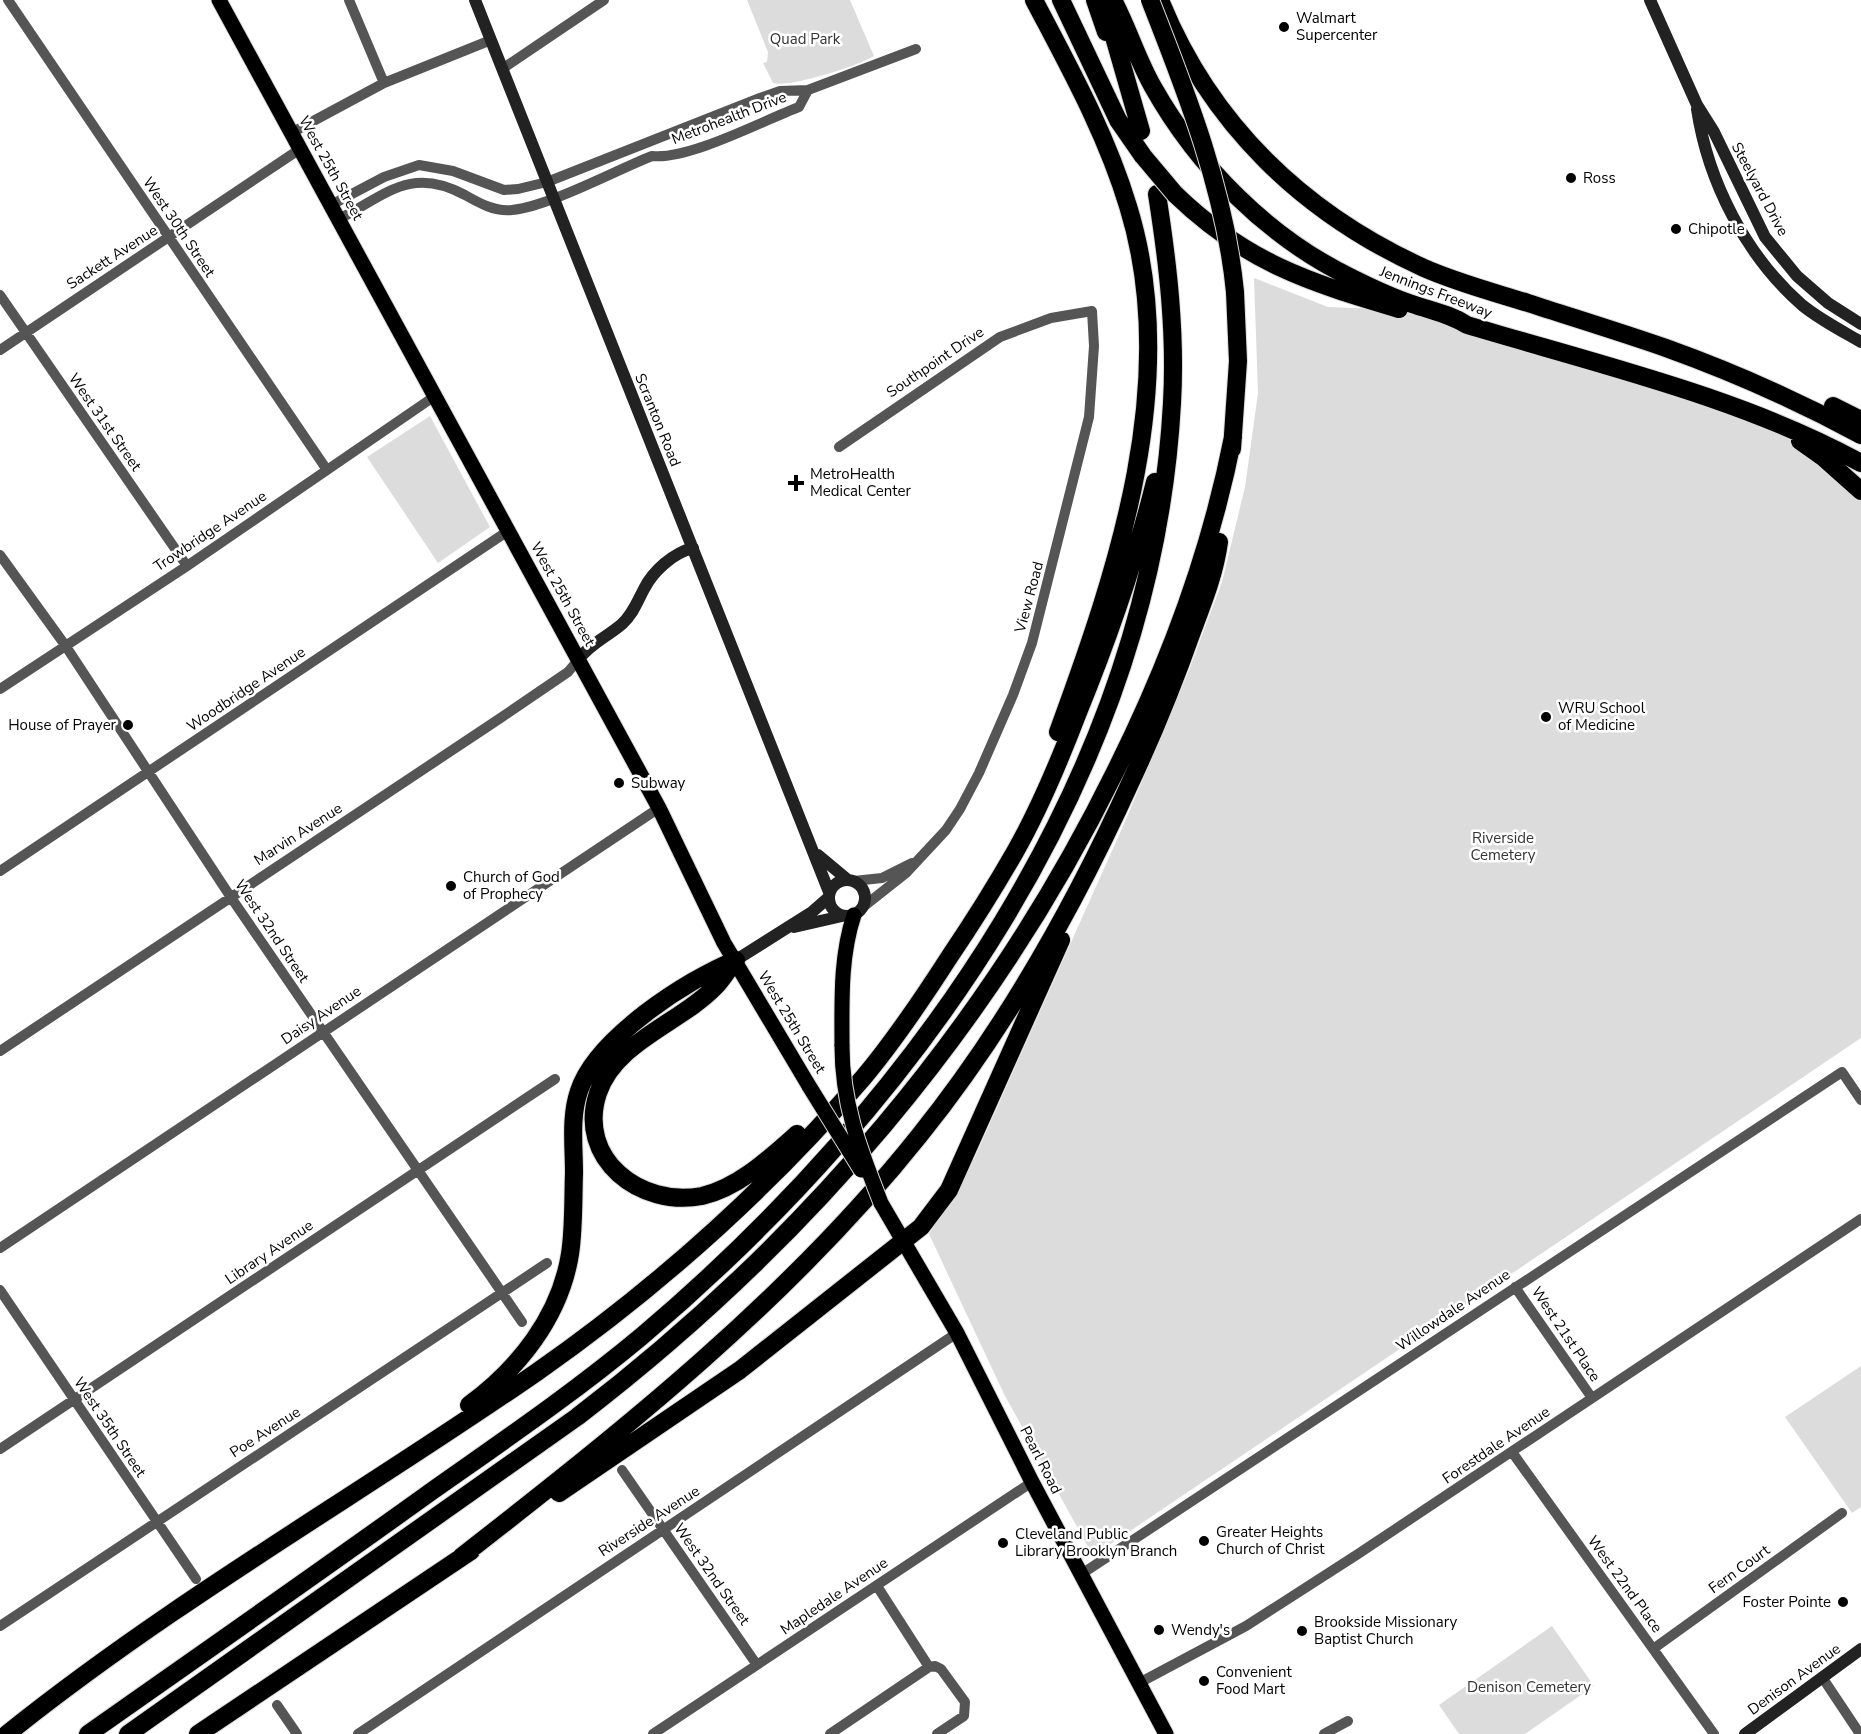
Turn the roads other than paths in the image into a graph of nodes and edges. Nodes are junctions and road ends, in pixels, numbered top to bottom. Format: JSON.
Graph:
{"nodes":[{"id":1,"x":9,"y":0,"type":"edge"},
{"id":2,"x":219,"y":0,"type":"edge"},
{"id":3,"x":349,"y":0,"type":"edge"},
{"id":4,"x":475,"y":0,"type":"edge"},
{"id":5,"x":604,"y":0,"type":"edge"},
{"id":6,"x":1034,"y":0,"type":"edge"},
{"id":7,"x":1061,"y":0,"type":"edge"},
{"id":8,"x":1095,"y":0,"type":"edge"},
{"id":9,"x":1103,"y":0,"type":"edge"},
{"id":10,"x":1113,"y":0,"type":"edge"},
{"id":11,"x":1150,"y":0,"type":"edge"},
{"id":12,"x":1160,"y":0,"type":"edge"},
{"id":13,"x":1650,"y":0,"type":"edge"},
{"id":14,"x":492,"y":40,"type":"junction"},
{"id":15,"x":916,"y":49,"type":"dead end"},
{"id":16,"x":502,"y":69,"type":"junction"},
{"id":17,"x":1125,"y":69,"type":"junction"},
{"id":18,"x":384,"y":83,"type":"junction"},
{"id":19,"x":808,"y":90,"type":"junction"},
{"id":20,"x":1697,"y":105,"type":"junction"},
{"id":21,"x":1141,"y":131,"type":"dead end"},
{"id":22,"x":291,"y":133,"type":"junction"},
{"id":23,"x":647,"y":143,"type":"junction"},
{"id":24,"x":300,"y":149,"type":"junction"},
{"id":25,"x":611,"y":155,"type":"junction"},
{"id":26,"x":652,"y":156,"type":"junction"},
{"id":27,"x":404,"y":169,"type":"junction"},
{"id":28,"x":618,"y":170,"type":"junction"},
{"id":29,"x":547,"y":182,"type":"junction"},
{"id":30,"x":408,"y":184,"type":"junction"},
{"id":31,"x":1166,"y":194,"type":"junction"},
{"id":32,"x":553,"y":197,"type":"junction"},
{"id":33,"x":331,"y":205,"type":"junction"},
{"id":34,"x":339,"y":219,"type":"junction"},
{"id":35,"x":169,"y":238,"type":"junction"},
{"id":36,"x":0,"y":295,"type":"edge"},
{"id":37,"x":1092,"y":311,"type":"joint"},
{"id":38,"x":1861,"y":324,"type":"edge"},
{"id":39,"x":1467,"y":325,"type":"junction"},
{"id":40,"x":25,"y":333,"type":"junction"},
{"id":41,"x":1861,"y":342,"type":"edge"},
{"id":42,"x":1668,"y":349,"type":"junction"},
{"id":43,"x":0,"y":350,"type":"edge"},
{"id":44,"x":435,"y":396,"type":"junction"},
{"id":45,"x":1172,"y":401,"type":"junction"},
{"id":46,"x":1861,"y":420,"type":"edge"},
{"id":47,"x":1771,"y":421,"type":"junction"},
{"id":48,"x":1861,"y":435,"type":"edge"},
{"id":49,"x":1233,"y":436,"type":"junction"},
{"id":50,"x":839,"y":447,"type":"dead end"},
{"id":51,"x":1861,"y":463,"type":"edge"},
{"id":52,"x":327,"y":470,"type":"junction"},
{"id":53,"x":1861,"y":491,"type":"edge"},
{"id":54,"x":508,"y":531,"type":"junction"},
{"id":55,"x":693,"y":548,"type":"junction"},
{"id":56,"x":0,"y":555,"type":"edge"},
{"id":57,"x":187,"y":566,"type":"junction"},
{"id":58,"x":65,"y":645,"type":"junction"},
{"id":59,"x":579,"y":659,"type":"junction"},
{"id":60,"x":0,"y":689,"type":"edge"},
{"id":61,"x":149,"y":773,"type":"junction"},
{"id":62,"x":659,"y":808,"type":"junction"},
{"id":63,"x":1102,"y":846,"type":"junction"},
{"id":64,"x":814,"y":850,"type":"junction"},
{"id":65,"x":915,"y":862,"type":"junction"},
{"id":66,"x":0,"y":871,"type":"edge"},
{"id":67,"x":851,"y":880,"type":"junction"},
{"id":68,"x":829,"y":895,"type":"junction"},
{"id":69,"x":230,"y":896,"type":"junction"},
{"id":70,"x":853,"y":913,"type":"junction"},
{"id":71,"x":787,"y":928,"type":"junction"},
{"id":72,"x":964,"y":936,"type":"junction"},
{"id":73,"x":736,"y":960,"type":"junction"},
{"id":74,"x":913,"y":1012,"type":"junction"},
{"id":75,"x":322,"y":1032,"type":"junction"},
{"id":76,"x":0,"y":1051,"type":"edge"},
{"id":77,"x":555,"y":1078,"type":"dead end"},
{"id":78,"x":1861,"y":1100,"type":"edge"},
{"id":79,"x":419,"y":1170,"type":"junction"},
{"id":80,"x":881,"y":1203,"type":"junction"},
{"id":81,"x":1861,"y":1219,"type":"edge"},
{"id":82,"x":904,"y":1243,"type":"junction"},
{"id":83,"x":0,"y":1248,"type":"edge"},
{"id":84,"x":547,"y":1263,"type":"dead end"},
{"id":85,"x":1515,"y":1287,"type":"junction"},
{"id":86,"x":0,"y":1290,"type":"edge"},
{"id":87,"x":503,"y":1293,"type":"junction"},
{"id":88,"x":522,"y":1322,"type":"dead end"},
{"id":89,"x":957,"y":1333,"type":"junction"},
{"id":90,"x":1592,"y":1398,"type":"junction"},
{"id":91,"x":74,"y":1400,"type":"junction"},
{"id":92,"x":0,"y":1449,"type":"edge"},
{"id":93,"x":1512,"y":1452,"type":"junction"},
{"id":94,"x":622,"y":1470,"type":"dead end"},
{"id":95,"x":1032,"y":1482,"type":"junction"},
{"id":96,"x":340,"y":1501,"type":"junction"},
{"id":97,"x":1842,"y":1513,"type":"dead end"},
{"id":98,"x":155,"y":1522,"type":"junction"},
{"id":99,"x":664,"y":1530,"type":"junction"},
{"id":100,"x":461,"y":1557,"type":"junction"},
{"id":101,"x":1080,"y":1575,"type":"junction"},
{"id":102,"x":196,"y":1579,"type":"dead end"},
{"id":103,"x":877,"y":1586,"type":"junction"},
{"id":104,"x":0,"y":1626,"type":"edge"},
{"id":105,"x":1861,"y":1648,"type":"edge"},
{"id":106,"x":1653,"y":1649,"type":"junction"},
{"id":107,"x":757,"y":1665,"type":"junction"},
{"id":108,"x":930,"y":1667,"type":"junction"},
{"id":109,"x":1822,"y":1677,"type":"junction"},
{"id":110,"x":1139,"y":1683,"type":"junction"},
{"id":111,"x":277,"y":1705,"type":"dead end"},
{"id":112,"x":1348,"y":1721,"type":"dead end"},
{"id":113,"x":848,"y":1729,"type":"edge"},
{"id":114,"x":7,"y":1734,"type":"edge"},
{"id":115,"x":88,"y":1734,"type":"edge"},
{"id":116,"x":128,"y":1734,"type":"edge"},
{"id":117,"x":198,"y":1734,"type":"edge"},
{"id":118,"x":297,"y":1734,"type":"edge"},
{"id":119,"x":357,"y":1734,"type":"edge"},
{"id":120,"x":653,"y":1734,"type":"edge"},
{"id":121,"x":830,"y":1734,"type":"edge"},
{"id":122,"x":936,"y":1734,"type":"edge"},
{"id":123,"x":1166,"y":1734,"type":"edge"},
{"id":124,"x":1324,"y":1734,"type":"edge"},
{"id":125,"x":1714,"y":1734,"type":"edge"},
{"id":126,"x":1745,"y":1734,"type":"edge"},
{"id":127,"x":1860,"y":1734,"type":"edge"}],
"edges":[{"from":1,"to":35,"type":"street","name":"West 30th Street"},
{"from":2,"to":22,"type":"main road","name":"West 25th Street"},
{"from":3,"to":18,"type":"street"},
{"from":4,"to":14,"type":"street","name":"Scranton Road"},
{"from":5,"to":16,"type":"street"},
{"from":6,"to":72,"type":"highway"},
{"from":7,"to":31,"type":"highway","bridge":true},
{"from":8,"to":17,"type":"highway"},
{"from":9,"to":17,"type":"highway"},
{"from":10,"to":39,"type":"highway","name":"Jennings Freeway"},
{"from":11,"to":49,"type":"highway","bridge":true},
{"from":12,"to":42,"type":"highway","name":"Jennings Freeway"},
{"from":13,"to":20,"type":"street","name":"Steelyard Drive"},
{"from":14,"to":16,"type":"street","name":"Scranton Road"},
{"from":14,"to":18,"type":"street"},
{"from":15,"to":19,"type":"street","name":"Metrohealth Drive"},
{"from":16,"to":29,"type":"street","name":"Scranton Road"},
{"from":17,"to":21,"type":"highway"},
{"from":18,"to":22,"type":"street"},
{"from":19,"to":23,"type":"street","name":"Metrohealth Drive"},
{"from":19,"to":26,"type":"street","name":"Metrohealth Drive"},
{"from":20,"to":38,"type":"street","name":"Steelyard Drive"},
{"from":20,"to":41,"type":"street","name":"Steelyard Drive"},
{"from":22,"to":24,"type":"main road","name":"West 25th Street"},
{"from":23,"to":25,"type":"street","name":"Metrohealth Drive"},
{"from":23,"to":26,"type":"street"},
{"from":24,"to":33,"type":"main road","name":"West 25th Street"},
{"from":24,"to":35,"type":"street","name":"Sackett Avenue"},
{"from":25,"to":28,"type":"street"},
{"from":25,"to":29,"type":"street","name":"Metrohealth Drive"},
{"from":26,"to":28,"type":"street","name":"Metrohealth Drive"},
{"from":27,"to":29,"type":"street","name":"Metrohealth Drive"},
{"from":27,"to":30,"type":"street"},
{"from":27,"to":33,"type":"street","name":"Metrohealth Drive"},
{"from":28,"to":32,"type":"street","name":"Metrohealth Drive"},
{"from":29,"to":32,"type":"street","name":"Scranton Road"},
{"from":30,"to":32,"type":"street","name":"Metrohealth Drive"},
{"from":30,"to":34,"type":"street","name":"Metrohealth Drive"},
{"from":31,"to":39,"type":"highway"},
{"from":31,"to":45,"type":"highway"},
{"from":32,"to":55,"type":"street","name":"Scranton Road"},
{"from":33,"to":34,"type":"main road","name":"West 25th Street"},
{"from":34,"to":44,"type":"main road","name":"West 25th Street"},
{"from":35,"to":40,"type":"street","name":"Sackett Avenue"},
{"from":35,"to":52,"type":"street","name":"West 30th Street"},
{"from":36,"to":40,"type":"street","name":"West 31st Street"},
{"from":37,"to":50,"type":"street","name":"Southpoint Drive"},
{"from":37,"to":65,"type":"street","name":"View Road"},
{"from":39,"to":47,"type":"highway","name":"Jennings Freeway"},
{"from":40,"to":43,"type":"street","name":"Sackett Avenue"},
{"from":40,"to":57,"type":"street","name":"West 31st Street"},
{"from":42,"to":46,"type":"highway"},
{"from":42,"to":48,"type":"highway","name":"Jennings Freeway"},
{"from":44,"to":52,"type":"street","name":"Trowbridge Avenue"},
{"from":44,"to":54,"type":"main road","name":"West 25th Street"},
{"from":45,"to":72,"type":"highway"},
{"from":45,"to":115,"type":"highway"},
{"from":47,"to":51,"type":"highway","name":"Jennings Freeway"},
{"from":47,"to":53,"type":"highway"},
{"from":49,"to":63,"type":"highway"},
{"from":49,"to":116,"type":"highway"},
{"from":52,"to":57,"type":"street","name":"Trowbridge Avenue"},
{"from":54,"to":59,"type":"main road","name":"West 25th Street"},
{"from":54,"to":61,"type":"street","name":"Woodbridge Avenue"},
{"from":55,"to":59,"type":"street"},
{"from":55,"to":64,"type":"street","name":"Scranton Road"},
{"from":56,"to":58,"type":"street","name":"West 32nd Street"},
{"from":57,"to":58,"type":"street","name":"Trowbridge Avenue"},
{"from":58,"to":60,"type":"street","name":"Trowbridge Avenue"},
{"from":58,"to":61,"type":"street","name":"West 32nd Street"},
{"from":59,"to":62,"type":"main road","name":"West 25th Street"},
{"from":59,"to":69,"type":"street","name":"Marvin Avenue"},
{"from":61,"to":66,"type":"street","name":"Woodbridge Avenue"},
{"from":61,"to":69,"type":"street","name":"West 32nd Street"},
{"from":62,"to":73,"type":"main road","name":"West 25th Street"},
{"from":62,"to":75,"type":"street","name":"Daisy Avenue"},
{"from":63,"to":82,"type":"highway"},
{"from":63,"to":100,"type":"highway"},
{"from":64,"to":67,"type":"street","name":"Scranton Road"},
{"from":64,"to":68,"type":"street","name":"Scranton Road"},
{"from":65,"to":67,"type":"street","name":"View Road"},
{"from":65,"to":70,"type":"street","name":"View Road"},
{"from":67,"to":68,"type":"street"},
{"from":67,"to":70,"type":"street"},
{"from":68,"to":70,"type":"street"},
{"from":68,"to":71,"type":"street"},
{"from":69,"to":75,"type":"street","name":"West 32nd Street"},
{"from":69,"to":76,"type":"street","name":"Marvin Avenue"},
{"from":70,"to":71,"type":"street"},
{"from":70,"to":80,"type":"main road","bridge":true},
{"from":71,"to":73,"type":"street"},
{"from":72,"to":74,"type":"highway"},
{"from":73,"to":74,"type":"highway"},
{"from":73,"to":80,"type":"main road","name":"West 25th Street","bridge":true},
{"from":73,"to":96,"type":"highway"},
{"from":74,"to":96,"type":"highway"},
{"from":75,"to":79,"type":"street","name":"West 32nd Street"},
{"from":75,"to":83,"type":"street","name":"Daisy Avenue"},
{"from":77,"to":79,"type":"street","name":"Library Avenue"},
{"from":78,"to":85,"type":"street","name":"Willowdale Avenue"},
{"from":79,"to":87,"type":"street","name":"West 32nd Street"},
{"from":79,"to":91,"type":"street","name":"Library Avenue"},
{"from":80,"to":82,"type":"main road","name":"Pearl Road"},
{"from":81,"to":90,"type":"street","name":"Forestdale Avenue"},
{"from":82,"to":89,"type":"main road","name":"Pearl Road"},
{"from":82,"to":100,"type":"highway"},
{"from":84,"to":87,"type":"street","name":"Poe Avenue"},
{"from":85,"to":90,"type":"street","name":"West 21st Place"},
{"from":85,"to":101,"type":"street","name":"Willowdale Avenue"},
{"from":86,"to":91,"type":"street","name":"West 35th Street"},
{"from":87,"to":88,"type":"street","name":"West 32nd Street"},
{"from":87,"to":98,"type":"street","name":"Poe Avenue"},
{"from":89,"to":95,"type":"main road","name":"Pearl Road"},
{"from":89,"to":99,"type":"street","name":"Riverside Avenue"},
{"from":90,"to":93,"type":"street","name":"Forestdale Avenue"},
{"from":91,"to":92,"type":"street","name":"Library Avenue"},
{"from":91,"to":98,"type":"street","name":"West 35th Street"},
{"from":93,"to":106,"type":"street","name":"West 22nd Place"},
{"from":93,"to":110,"type":"street","name":"Forestdale Avenue"},
{"from":94,"to":99,"type":"street","name":"West 32nd Street"},
{"from":95,"to":101,"type":"main road","name":"Pearl Road"},
{"from":95,"to":103,"type":"street","name":"Mapledale Avenue"},
{"from":96,"to":114,"type":"highway"},
{"from":97,"to":106,"type":"street","name":"Fern Court"},
{"from":98,"to":102,"type":"street","name":"West 35th Street"},
{"from":98,"to":104,"type":"street","name":"Poe Avenue"},
{"from":99,"to":107,"type":"street","name":"West 32nd Street"},
{"from":99,"to":119,"type":"street","name":"Riverside Avenue"},
{"from":100,"to":117,"type":"highway"},
{"from":101,"to":110,"type":"main road","name":"Pearl Road"},
{"from":103,"to":107,"type":"street","name":"Mapledale Avenue"},
{"from":103,"to":108,"type":"street"},
{"from":105,"to":109,"type":"street","name":"Denison Avenue"},
{"from":106,"to":125,"type":"street","name":"West 22nd Place"},
{"from":107,"to":120,"type":"street","name":"Mapledale Avenue"},
{"from":108,"to":113,"type":"street"},
{"from":108,"to":122,"type":"street"},
{"from":109,"to":126,"type":"street","name":"Denison Avenue"},
{"from":109,"to":127,"type":"street"},
{"from":110,"to":123,"type":"main road","name":"Pearl Road"},
{"from":111,"to":118,"type":"street"},
{"from":112,"to":124,"type":"street"},
{"from":113,"to":121,"type":"street"}]}
